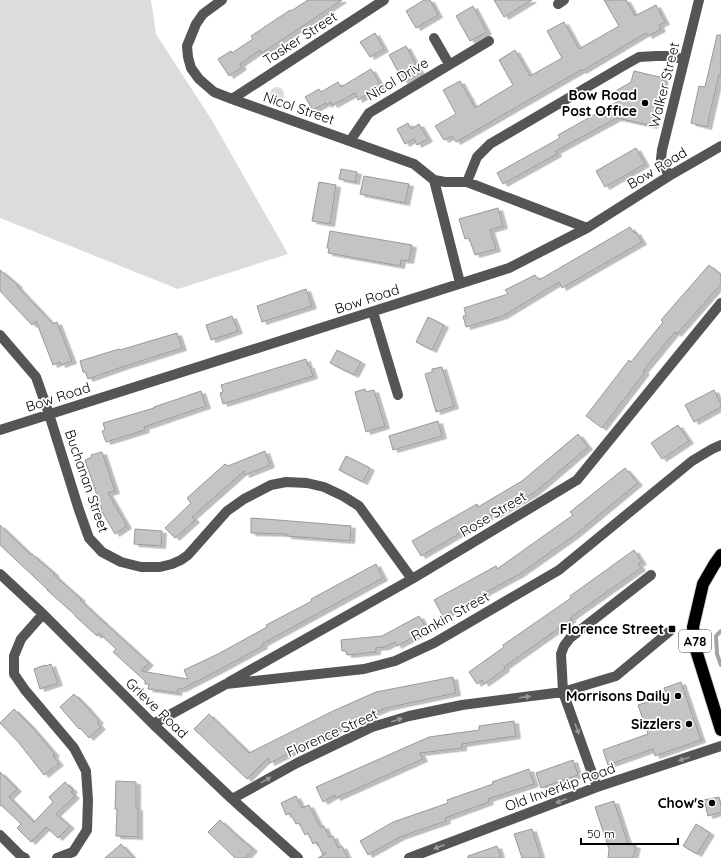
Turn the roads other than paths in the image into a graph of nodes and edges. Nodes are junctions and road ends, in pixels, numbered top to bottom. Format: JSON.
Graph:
{"nodes":[{"id":1,"x":222,"y":0,"type":"edge"},
{"id":2,"x":384,"y":0,"type":"edge"},
{"id":3,"x":699,"y":0,"type":"edge"},
{"id":4,"x":434,"y":38,"type":"dead end"},
{"id":5,"x":489,"y":41,"type":"dead end"},
{"id":6,"x":684,"y":60,"type":"junction"},
{"id":7,"x":448,"y":64,"type":"junction"},
{"id":8,"x":232,"y":99,"type":"junction"},
{"id":9,"x":350,"y":141,"type":"junction"},
{"id":10,"x":721,"y":146,"type":"edge"},
{"id":11,"x":669,"y":176,"type":"junction"},
{"id":12,"x":434,"y":180,"type":"junction"},
{"id":13,"x":467,"y":182,"type":"junction"},
{"id":14,"x":587,"y":228,"type":"junction"},
{"id":15,"x":460,"y":283,"type":"junction"},
{"id":16,"x":721,"y":304,"type":"edge"},
{"id":17,"x":373,"y":312,"type":"junction"},
{"id":18,"x":0,"y":335,"type":"edge"},
{"id":19,"x":398,"y":395,"type":"dead end"},
{"id":20,"x":49,"y":414,"type":"junction"},
{"id":21,"x":0,"y":430,"type":"edge"},
{"id":22,"x":721,"y":445,"type":"edge"},
{"id":23,"x":721,"y":555,"type":"edge"},
{"id":24,"x":0,"y":574,"type":"edge"},
{"id":25,"x":651,"y":575,"type":"dead end"},
{"id":26,"x":412,"y":578,"type":"junction"},
{"id":27,"x":43,"y":614,"type":"junction"},
{"id":28,"x":670,"y":632,"type":"dead end"},
{"id":29,"x":226,"y":684,"type":"junction"},
{"id":30,"x":564,"y":692,"type":"junction"},
{"id":31,"x":153,"y":724,"type":"junction"},
{"id":32,"x":721,"y":730,"type":"edge"},
{"id":33,"x":721,"y":746,"type":"edge"},
{"id":34,"x":597,"y":787,"type":"junction"},
{"id":35,"x":232,"y":799,"type":"junction"},
{"id":36,"x":0,"y":835,"type":"edge"},
{"id":37,"x":25,"y":858,"type":"edge"},
{"id":38,"x":57,"y":858,"type":"edge"},
{"id":39,"x":298,"y":858,"type":"edge"},
{"id":40,"x":410,"y":858,"type":"edge"}],
"edges":[{"from":1,"to":8,"type":"street","name":"Nicol Street"},
{"from":2,"to":8,"type":"street","name":"Tasker Street"},
{"from":3,"to":6,"type":"street","name":"Walker Street"},
{"from":4,"to":7,"type":"street","name":"Nicol Drive"},
{"from":5,"to":7,"type":"street","name":"Nicol Drive"},
{"from":6,"to":11,"type":"street","name":"Walker Street"},
{"from":6,"to":13,"type":"street"},
{"from":7,"to":9,"type":"street","name":"Nicol Drive"},
{"from":8,"to":9,"type":"street","name":"Nicol Street"},
{"from":9,"to":12,"type":"street","name":"Nicol Street"},
{"from":10,"to":11,"type":"street","name":"Bow Road"},
{"from":11,"to":14,"type":"street","name":"Bow Road"},
{"from":12,"to":13,"type":"street"},
{"from":12,"to":15,"type":"street"},
{"from":13,"to":14,"type":"street"},
{"from":14,"to":15,"type":"street","name":"Bow Road"},
{"from":15,"to":17,"type":"street","name":"Bow Road"},
{"from":16,"to":26,"type":"street","name":"Rose Street"},
{"from":17,"to":19,"type":"street"},
{"from":17,"to":20,"type":"street","name":"Bow Road"},
{"from":18,"to":20,"type":"street","name":"Buchanan Street"},
{"from":20,"to":21,"type":"street","name":"Bow Road"},
{"from":20,"to":26,"type":"street","name":"Buchanan Street"},
{"from":22,"to":29,"type":"street","name":"Rankin Street"},
{"from":23,"to":32,"type":"highway","number":"A78"},
{"from":24,"to":27,"type":"street","name":"Grieve Road"},
{"from":25,"to":30,"type":"street"},
{"from":26,"to":29,"type":"street","name":"Rose Street"},
{"from":27,"to":31,"type":"street","name":"Grieve Road"},
{"from":27,"to":38,"type":"street"},
{"from":28,"to":30,"type":"street","name":"Florence Street"},
{"from":29,"to":31,"type":"street","name":"Rankin Street"},
{"from":30,"to":34,"type":"street","one_way":true},
{"from":35,"to":30,"type":"street","name":"Florence Street","one_way":true},
{"from":31,"to":35,"type":"street","name":"Grieve Road"},
{"from":33,"to":34,"type":"street","name":"Old Inverkip Road","one_way":true},
{"from":34,"to":40,"type":"street","name":"Old Inverkip Road","one_way":true},
{"from":35,"to":39,"type":"street","name":"Grieve Road"},
{"from":36,"to":37,"type":"street"}]}
